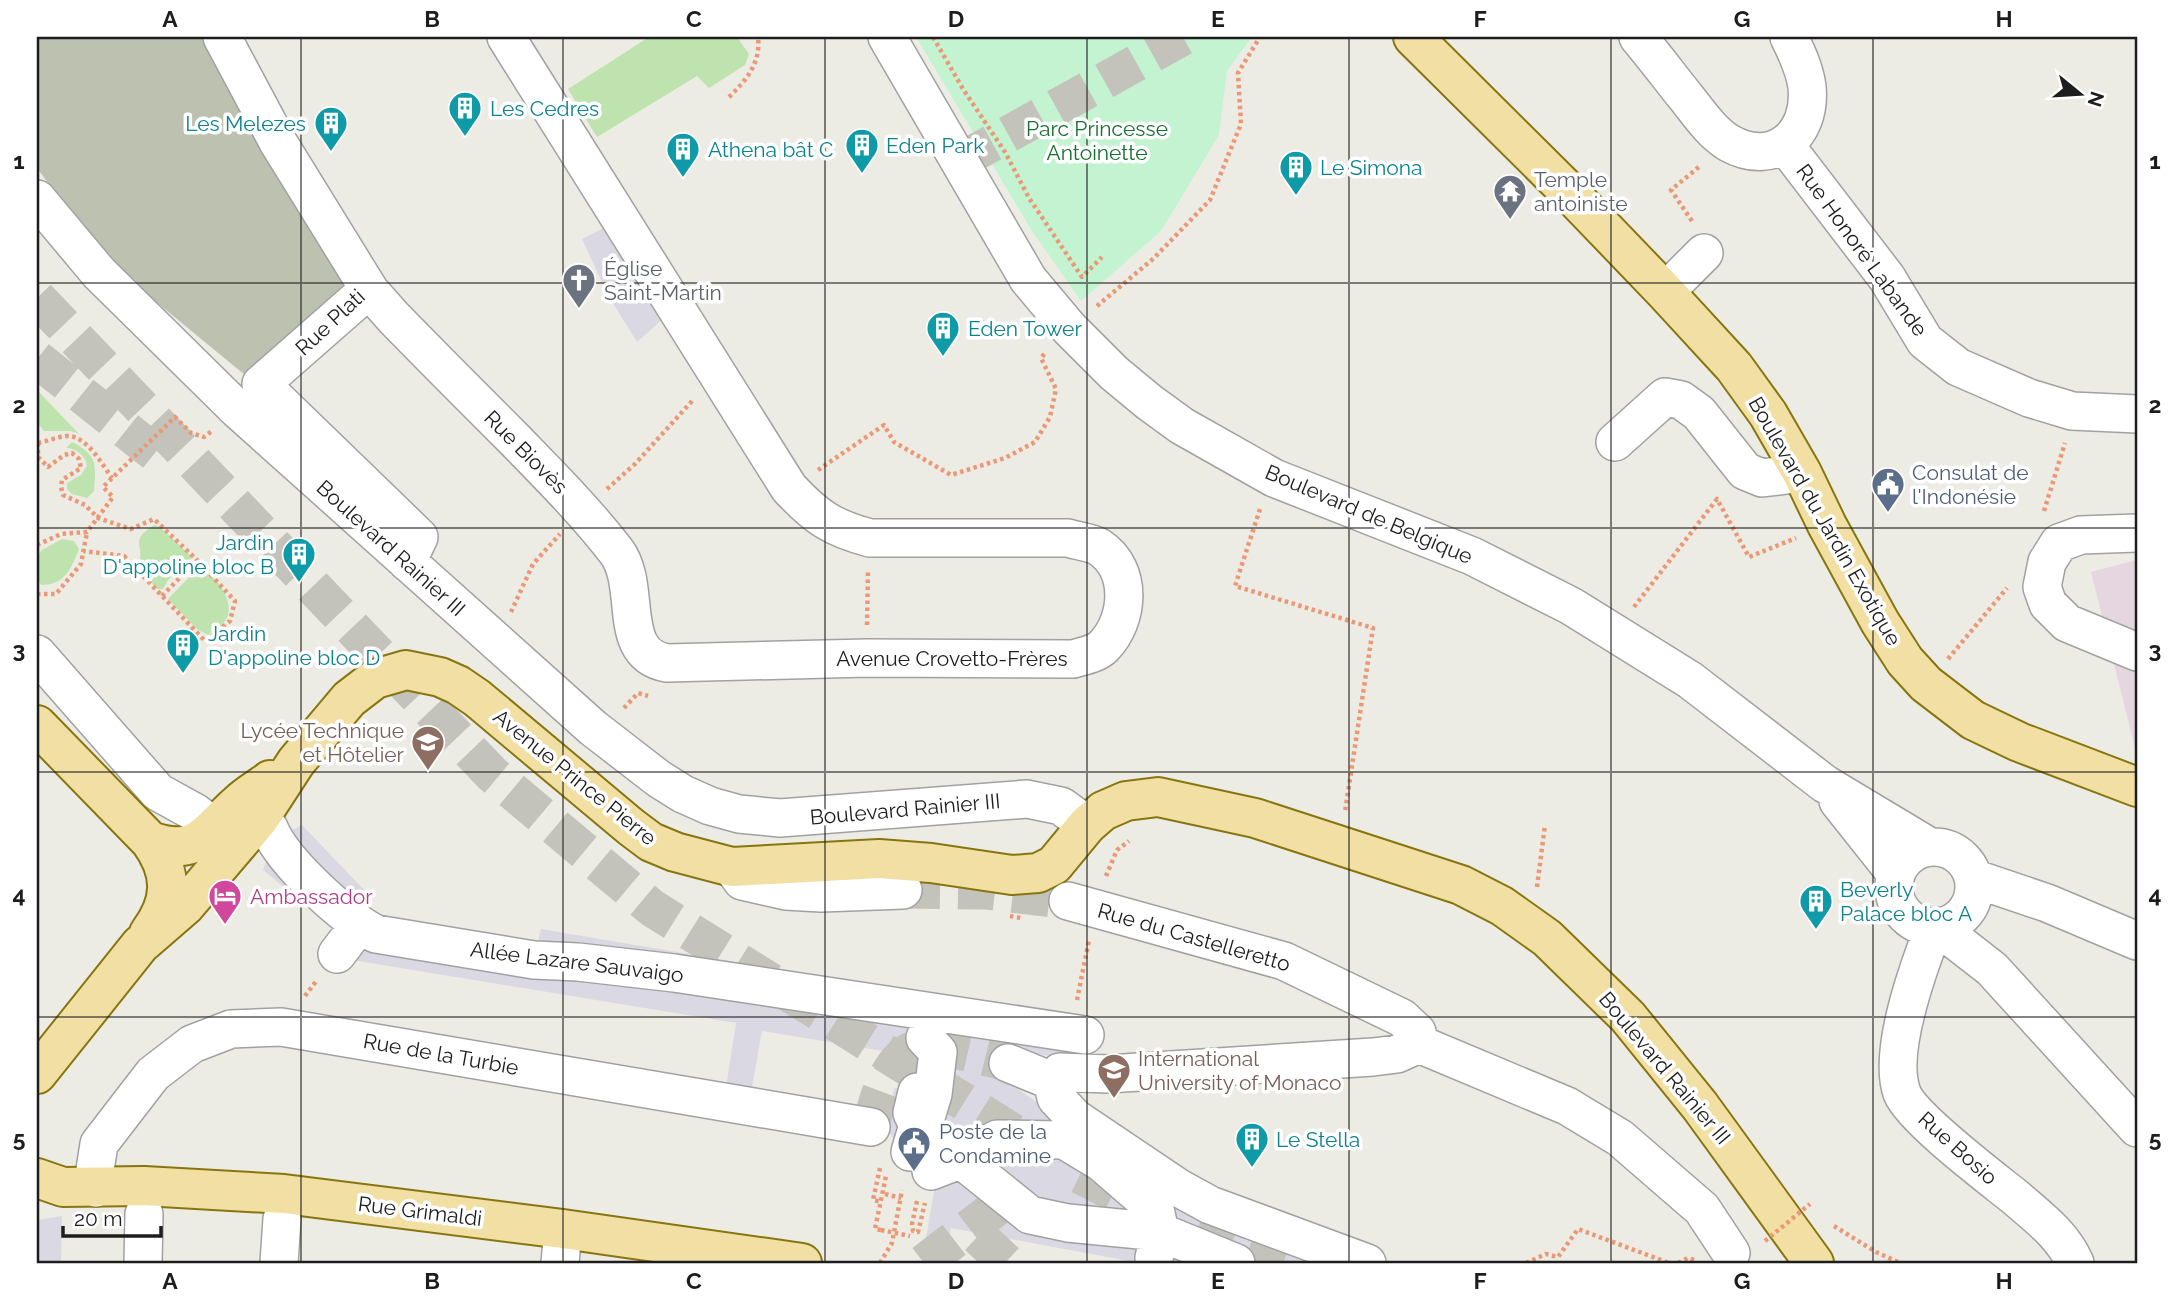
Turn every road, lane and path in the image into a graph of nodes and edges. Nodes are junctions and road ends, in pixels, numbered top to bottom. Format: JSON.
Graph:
{"nodes":[{"id":1,"x":222,"y":37,"type":"edge"},
{"id":2,"x":506,"y":37,"type":"edge"},
{"id":3,"x":758,"y":37,"type":"edge"},
{"id":4,"x":887,"y":37,"type":"edge"},
{"id":5,"x":933,"y":37,"type":"edge"},
{"id":6,"x":1260,"y":37,"type":"edge"},
{"id":7,"x":1413,"y":37,"type":"edge"},
{"id":8,"x":1638,"y":37,"type":"edge"},
{"id":9,"x":1789,"y":37,"type":"edge"},
{"id":10,"x":729,"y":97,"type":"dead end"},
{"id":11,"x":1785,"y":145,"type":"junction"},
{"id":12,"x":1704,"y":162,"type":"dead end"},
{"id":13,"x":37,"y":199,"type":"edge"},
{"id":14,"x":1699,"y":238,"type":"joint"},
{"id":15,"x":1101,"y":257,"type":"dead end"},
{"id":16,"x":370,"y":291,"type":"junction"},
{"id":17,"x":1665,"y":292,"type":"junction"},
{"id":18,"x":1090,"y":312,"type":"dead end"},
{"id":19,"x":719,"y":376,"type":"junction"},
{"id":20,"x":1056,"y":389,"type":"dead end"},
{"id":21,"x":2137,"y":414,"type":"edge"},
{"id":22,"x":191,"y":433,"type":"dead end"},
{"id":23,"x":37,"y":442,"type":"edge"},
{"id":24,"x":1615,"y":442,"type":"dead end"},
{"id":25,"x":1802,"y":472,"type":"junction"},
{"id":26,"x":812,"y":474,"type":"dead end"},
{"id":27,"x":112,"y":478,"type":"junction"},
{"id":28,"x":1263,"y":503,"type":"dead end"},
{"id":29,"x":583,"y":510,"type":"junction"},
{"id":30,"x":98,"y":518,"type":"junction"},
{"id":31,"x":1827,"y":525,"type":"junction"},
{"id":32,"x":87,"y":532,"type":"junction"},
{"id":33,"x":2137,"y":533,"type":"edge"},
{"id":34,"x":870,"y":538,"type":"junction"},
{"id":35,"x":37,"y":545,"type":"edge"},
{"id":36,"x":83,"y":551,"type":"junction"},
{"id":37,"x":197,"y":560,"type":"junction"},
{"id":38,"x":407,"y":562,"type":"junction"},
{"id":39,"x":37,"y":594,"type":"edge"},
{"id":40,"x":162,"y":596,"type":"junction"},
{"id":41,"x":508,"y":619,"type":"dead end"},
{"id":42,"x":1614,"y":633,"type":"junction"},
{"id":43,"x":635,"y":637,"type":"joint"},
{"id":44,"x":2137,"y":652,"type":"edge"},
{"id":45,"x":37,"y":654,"type":"edge"},
{"id":46,"x":867,"y":658,"type":"junction"},
{"id":47,"x":660,"y":699,"type":"dead end"},
{"id":48,"x":624,"y":708,"type":"dead end"},
{"id":49,"x":37,"y":725,"type":"edge"},
{"id":50,"x":296,"y":762,"type":"junction"},
{"id":51,"x":1825,"y":784,"type":"junction"},
{"id":52,"x":2137,"y":788,"type":"edge"},
{"id":53,"x":1344,"y":816,"type":"dead end"},
{"id":54,"x":1087,"y":825,"type":"junction"},
{"id":55,"x":215,"y":827,"type":"junction"},
{"id":56,"x":269,"y":828,"type":"dead end"},
{"id":57,"x":1135,"y":836,"type":"dead end"},
{"id":58,"x":150,"y":841,"type":"junction"},
{"id":59,"x":1930,"y":847,"type":"junction"},
{"id":60,"x":732,"y":867,"type":"junction"},
{"id":61,"x":1896,"y":874,"type":"junction"},
{"id":62,"x":1973,"y":878,"type":"junction"},
{"id":63,"x":1103,"y":884,"type":"dead end"},
{"id":64,"x":903,"y":890,"type":"tunnel mouth"},
{"id":65,"x":1080,"y":915,"type":"joint"},
{"id":66,"x":1010,"y":916,"type":"dead end"},
{"id":67,"x":1021,"y":918,"type":"dead end"},
{"id":68,"x":1945,"y":923,"type":"junction"},
{"id":69,"x":359,"y":925,"type":"junction"},
{"id":70,"x":2137,"y":941,"type":"edge"},
{"id":71,"x":140,"y":945,"type":"junction"},
{"id":72,"x":337,"y":954,"type":"joint"},
{"id":73,"x":1080,"y":1022,"type":"joint"},
{"id":74,"x":281,"y":1027,"type":"junction"},
{"id":75,"x":1419,"y":1044,"type":"junction"},
{"id":76,"x":1008,"y":1063,"type":"tunnel mouth"},
{"id":77,"x":37,"y":1074,"type":"edge"},
{"id":78,"x":1060,"y":1111,"type":"junction"},
{"id":79,"x":912,"y":1118,"type":"junction"},
{"id":80,"x":2137,"y":1128,"type":"edge"},
{"id":81,"x":37,"y":1178,"type":"edge"},
{"id":82,"x":96,"y":1188,"type":"junction"},
{"id":83,"x":901,"y":1198,"type":"junction"},
{"id":84,"x":881,"y":1202,"type":"junction"},
{"id":85,"x":1810,"y":1204,"type":"dead end"},
{"id":86,"x":144,"y":1214,"type":"dead end"},
{"id":87,"x":282,"y":1219,"type":"dead end"},
{"id":88,"x":912,"y":1224,"type":"dead end"},
{"id":89,"x":921,"y":1226,"type":"dead end"},
{"id":90,"x":912,"y":1234,"type":"junction"},
{"id":91,"x":1157,"y":1245,"type":"junction"},
{"id":92,"x":562,"y":1246,"type":"edge"},
{"id":93,"x":1748,"y":1247,"type":"joint"},
{"id":94,"x":143,"y":1263,"type":"edge"},
{"id":95,"x":279,"y":1263,"type":"edge"},
{"id":96,"x":802,"y":1263,"type":"edge"},
{"id":97,"x":880,"y":1263,"type":"edge"},
{"id":98,"x":1236,"y":1263,"type":"edge"},
{"id":99,"x":1367,"y":1263,"type":"edge"},
{"id":100,"x":1526,"y":1263,"type":"edge"},
{"id":101,"x":1669,"y":1263,"type":"edge"},
{"id":102,"x":1814,"y":1263,"type":"edge"},
{"id":103,"x":2075,"y":1263,"type":"edge"}],
"edges":[{"from":1,"to":16,"type":"street","name":"Rue Plati"},
{"from":2,"to":19,"type":"street","name":"Avenue Crovetto-Frères"},
{"from":3,"to":10,"type":"path"},
{"from":4,"to":42,"type":"street","name":"Boulevard de Belgique"},
{"from":5,"to":15,"type":"path"},
{"from":6,"to":18,"type":"path"},
{"from":7,"to":17,"type":"main road","name":"Boulevard du Jardin Exotique"},
{"from":8,"to":11,"type":"street"},
{"from":9,"to":11,"type":"street"},
{"from":11,"to":21,"type":"street","name":"Rue Honoré Labande"},
{"from":12,"to":14,"type":"path"},
{"from":13,"to":38,"type":"street","name":"Boulevard Rainier III"},
{"from":14,"to":17,"type":"street"},
{"from":16,"to":29,"type":"street","name":"Rue Biovès"},
{"from":16,"to":38,"type":"street","name":"Rue Plati"},
{"from":17,"to":25,"type":"main road","name":"Boulevard du Jardin Exotique"},
{"from":19,"to":29,"type":"path"},
{"from":19,"to":34,"type":"street","name":"Avenue Crovetto-Frères"},
{"from":20,"to":26,"type":"path"},
{"from":22,"to":27,"type":"path"},
{"from":23,"to":27,"type":"path"},
{"from":23,"to":30,"type":"path"},
{"from":24,"to":25,"type":"street"},
{"from":25,"to":31,"type":"main road","name":"Boulevard du Jardin Exotique"},
{"from":27,"to":30,"type":"path"},
{"from":28,"to":53,"type":"path"},
{"from":29,"to":41,"type":"path"},
{"from":29,"to":43,"type":"street","name":"Rue Biovès"},
{"from":30,"to":32,"type":"path"},
{"from":30,"to":37,"type":"path"},
{"from":31,"to":42,"type":"path"},
{"from":31,"to":52,"type":"main road","name":"Boulevard du Jardin Exotique"},
{"from":32,"to":35,"type":"path"},
{"from":32,"to":36,"type":"path"},
{"from":33,"to":44,"type":"street"},
{"from":34,"to":46,"type":"path"},
{"from":34,"to":46,"type":"street","name":"Avenue Crovetto-Frères"},
{"from":36,"to":39,"type":"path"},
{"from":36,"to":40,"type":"path"},
{"from":37,"to":40,"type":"path"},
{"from":37,"to":40,"type":"path"},
{"from":38,"to":54,"type":"street","name":"Boulevard Rainier III"},
{"from":42,"to":51,"type":"street","name":"Boulevard de Belgique"},
{"from":43,"to":46,"type":"street","name":"Avenue Crovetto-Frères"},
{"from":45,"to":55,"type":"street"},
{"from":47,"to":48,"type":"path"},
{"from":49,"to":58,"type":"main road"},
{"from":50,"to":55,"type":"main road","name":"Avenue Prince Pierre"},
{"from":50,"to":60,"type":"main road","name":"Avenue Prince Pierre"},
{"from":50,"to":71,"type":"main road","name":"Avenue Prince Pierre"},
{"from":51,"to":59,"type":"street","name":"Boulevard de Belgique"},
{"from":51,"to":61,"type":"street","name":"Boulevard de Belgique"},
{"from":54,"to":60,"type":"main road","name":"Avenue Prince Pierre"},
{"from":54,"to":102,"type":"main road","name":"Boulevard Rainier III"},
{"from":55,"to":58,"type":"main road","name":"Avenue Prince Pierre"},
{"from":56,"to":69,"type":"street","name":"Allée Lazare Sauvaigo"},
{"from":57,"to":63,"type":"path"},
{"from":58,"to":71,"type":"main road"},
{"from":59,"to":61,"type":"street"},
{"from":59,"to":62,"type":"street"},
{"from":60,"to":64,"type":"street"},
{"from":61,"to":68,"type":"street"},
{"from":62,"to":68,"type":"street"},
{"from":62,"to":70,"type":"street"},
{"from":65,"to":73,"type":"path"},
{"from":65,"to":75,"type":"street","name":"Rue du Castelleretto"},
{"from":66,"to":67,"type":"path"},
{"from":68,"to":80,"type":"street"},
{"from":68,"to":103,"type":"street","name":"Rue Bosio"},
{"from":69,"to":72,"type":"street"},
{"from":69,"to":79,"type":"street","name":"Allée Lazare Sauvaigo"},
{"from":71,"to":77,"type":"main road","name":"Avenue Prince Pierre"},
{"from":72,"to":74,"type":"path"},
{"from":73,"to":79,"type":"street","name":"Allée Lazare Sauvaigo"},
{"from":74,"to":79,"type":"street","name":"Rue de la Turbie"},
{"from":74,"to":82,"type":"street","name":"Rue de la Turbie"},
{"from":75,"to":78,"type":"street"},
{"from":75,"to":93,"type":"street"},
{"from":76,"to":78,"type":"street"},
{"from":78,"to":79,"type":"street"},
{"from":78,"to":91,"type":"street"},
{"from":78,"to":99,"type":"street"},
{"from":79,"to":83,"type":"path"},
{"from":79,"to":84,"type":"path"},
{"from":79,"to":91,"type":"street"},
{"from":81,"to":82,"type":"main road","name":"Rue Grimaldi"},
{"from":82,"to":92,"type":"main road","name":"Rue Grimaldi"},
{"from":83,"to":84,"type":"path"},
{"from":83,"to":97,"type":"path"},
{"from":84,"to":90,"type":"path","bridge":true},
{"from":85,"to":93,"type":"path","bridge":true},
{"from":86,"to":94,"type":"street"},
{"from":87,"to":95,"type":"street"},
{"from":88,"to":90,"type":"path"},
{"from":89,"to":90,"type":"path"},
{"from":91,"to":98,"type":"street"},
{"from":92,"to":96,"type":"main road","name":"Rue Grimaldi"},
{"from":100,"to":101,"type":"path"}]}
